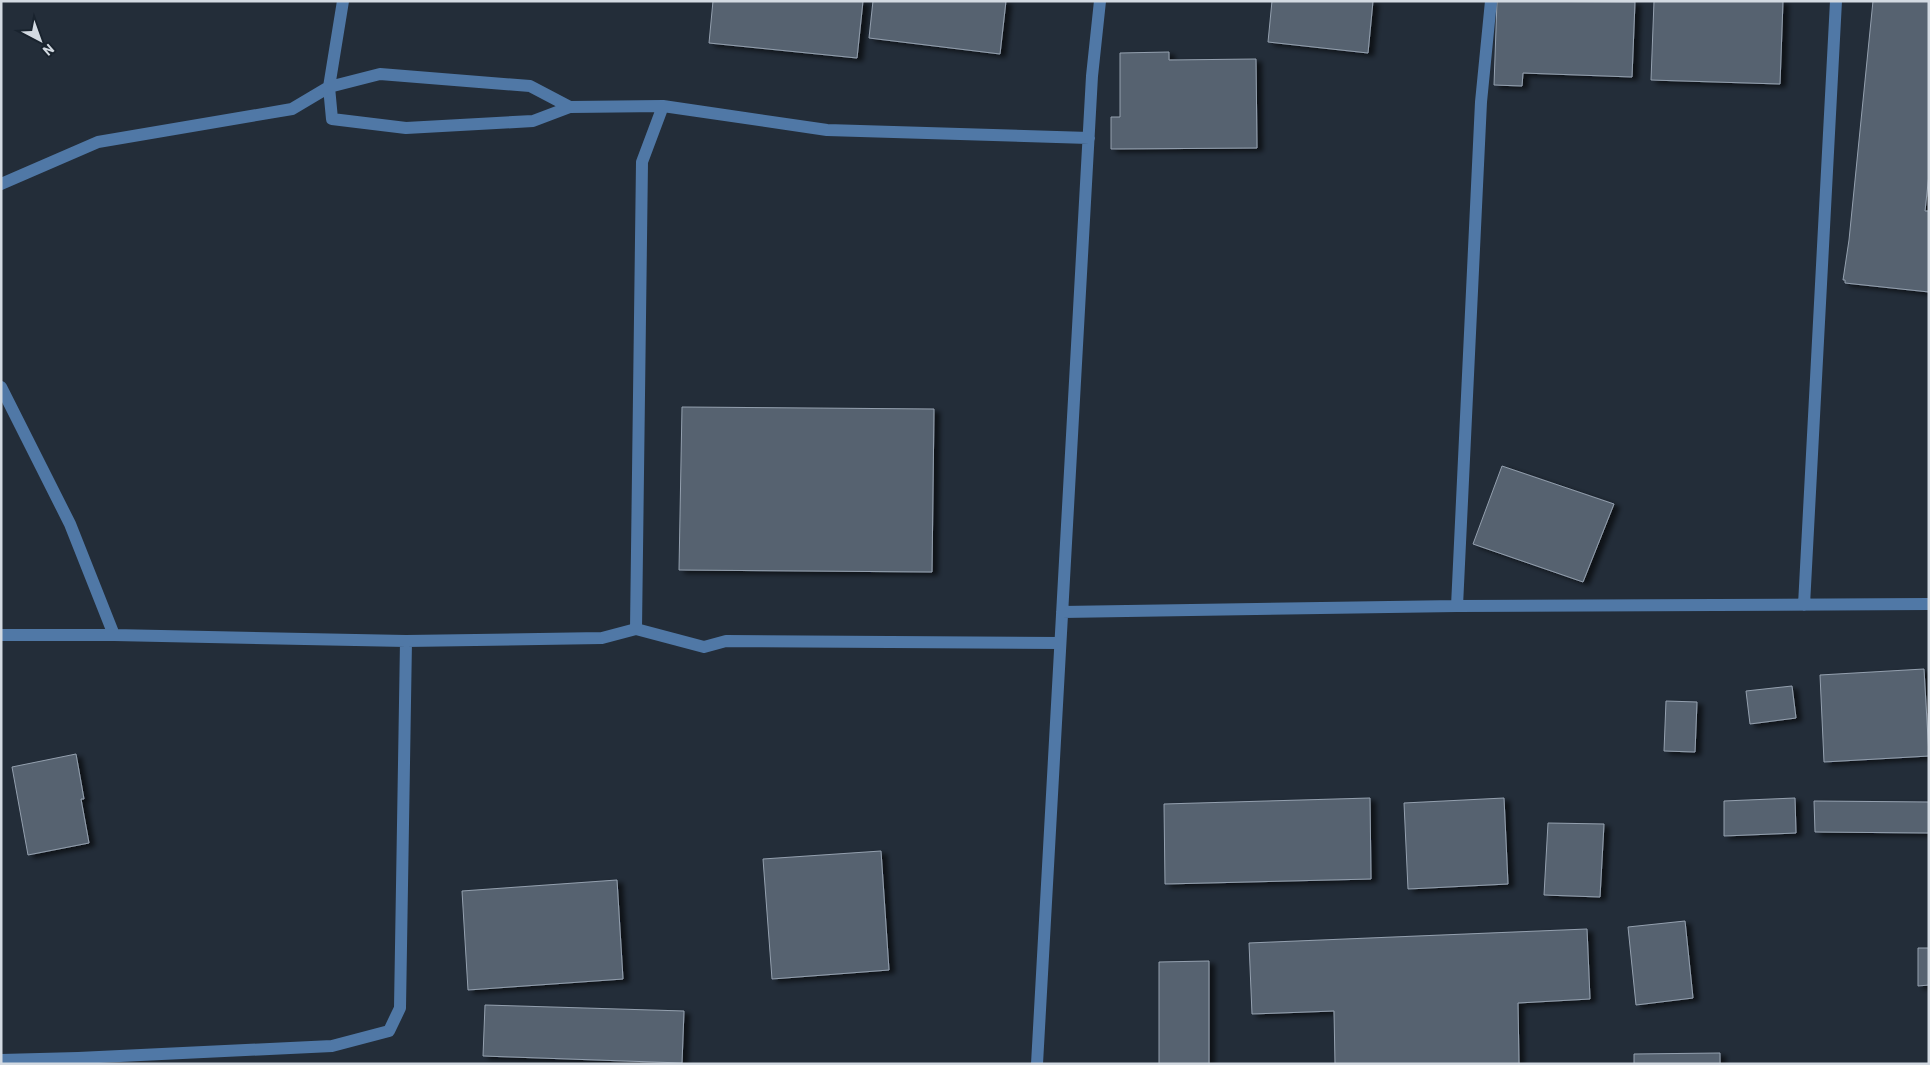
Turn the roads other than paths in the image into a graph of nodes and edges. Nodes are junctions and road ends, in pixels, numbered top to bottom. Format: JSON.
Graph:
{"nodes":[{"id":1,"x":343,"y":1,"type":"edge"},
{"id":2,"x":1100,"y":1,"type":"edge"},
{"id":3,"x":1491,"y":1,"type":"edge"},
{"id":4,"x":1836,"y":1,"type":"edge"},
{"id":5,"x":329,"y":87,"type":"junction"},
{"id":6,"x":663,"y":106,"type":"junction"},
{"id":7,"x":570,"y":107,"type":"junction"},
{"id":8,"x":1089,"y":138,"type":"junction"},
{"id":9,"x":1,"y":184,"type":"edge"},
{"id":10,"x":1,"y":387,"type":"edge"},
{"id":11,"x":1929,"y":604,"type":"edge"},
{"id":12,"x":1804,"y":605,"type":"junction"},
{"id":13,"x":1457,"y":606,"type":"junction"},
{"id":14,"x":1062,"y":612,"type":"junction"},
{"id":15,"x":636,"y":629,"type":"junction"},
{"id":16,"x":1,"y":635,"type":"edge"},
{"id":17,"x":114,"y":635,"type":"junction"},
{"id":18,"x":406,"y":641,"type":"junction"},
{"id":19,"x":1060,"y":643,"type":"junction"},
{"id":20,"x":1,"y":1060,"type":"edge"},
{"id":21,"x":1037,"y":1064,"type":"edge"}],
"edges":[{"from":1,"to":5,"type":"street"},
{"from":2,"to":8,"type":"street"},
{"from":3,"to":13,"type":"street"},
{"from":4,"to":12,"type":"street"},
{"from":5,"to":7,"type":"street"},
{"from":5,"to":7,"type":"street"},
{"from":5,"to":9,"type":"street"},
{"from":6,"to":7,"type":"street"},
{"from":6,"to":8,"type":"street"},
{"from":6,"to":15,"type":"street"},
{"from":8,"to":14,"type":"street"},
{"from":10,"to":17,"type":"street"},
{"from":11,"to":12,"type":"street"},
{"from":12,"to":13,"type":"street"},
{"from":13,"to":14,"type":"street"},
{"from":14,"to":19,"type":"street"},
{"from":15,"to":18,"type":"street"},
{"from":15,"to":19,"type":"street"},
{"from":16,"to":17,"type":"street"},
{"from":17,"to":18,"type":"street"},
{"from":18,"to":20,"type":"street"},
{"from":19,"to":21,"type":"street"}]}
